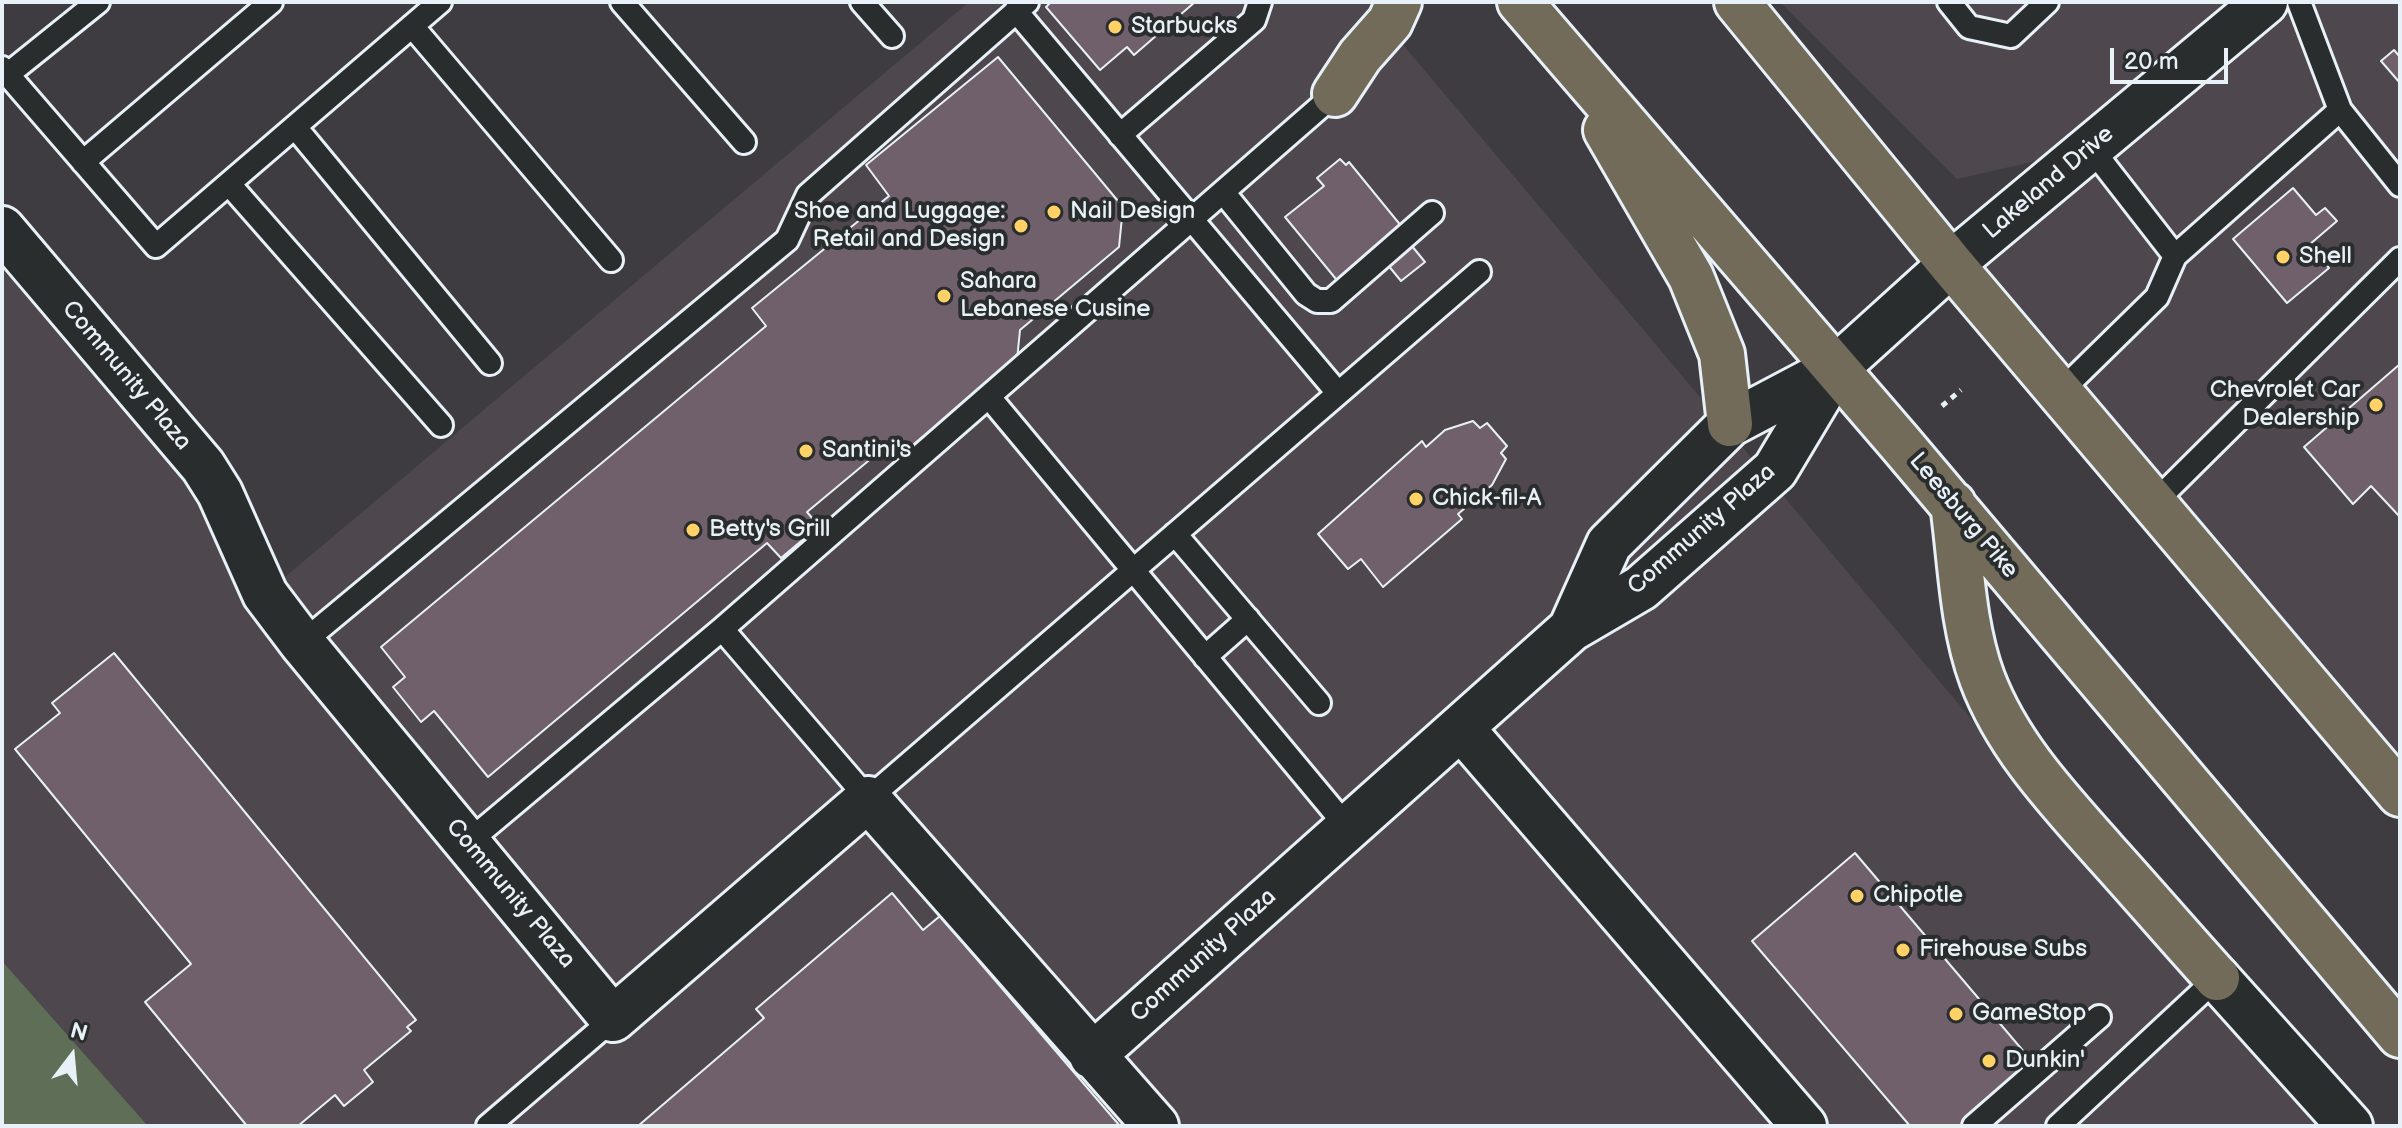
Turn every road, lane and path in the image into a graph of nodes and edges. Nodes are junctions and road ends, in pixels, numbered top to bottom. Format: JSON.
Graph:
{"nodes":[{"id":1,"x":98,"y":2,"type":"edge"},
{"id":2,"x":271,"y":2,"type":"edge"},
{"id":3,"x":440,"y":2,"type":"edge"},
{"id":4,"x":622,"y":2,"type":"edge"},
{"id":5,"x":862,"y":2,"type":"edge"},
{"id":6,"x":1260,"y":2,"type":"edge"},
{"id":7,"x":1399,"y":2,"type":"edge"},
{"id":8,"x":1520,"y":2,"type":"edge"},
{"id":9,"x":1737,"y":2,"type":"edge"},
{"id":10,"x":1949,"y":2,"type":"edge"},
{"id":11,"x":2047,"y":2,"type":"edge"},
{"id":12,"x":2265,"y":2,"type":"edge"},
{"id":13,"x":2299,"y":2,"type":"edge"},
{"id":14,"x":1022,"y":7,"type":"edge"},
{"id":15,"x":412,"y":26,"type":"junction"},
{"id":16,"x":892,"y":36,"type":"dead end"},
{"id":17,"x":1564,"y":54,"type":"junction"},
{"id":18,"x":5,"y":72,"type":"edge"},
{"id":19,"x":1335,"y":94,"type":"joint"},
{"id":20,"x":2340,"y":110,"type":"junction"},
{"id":21,"x":295,"y":127,"type":"junction"},
{"id":22,"x":1120,"y":135,"type":"junction"},
{"id":23,"x":744,"y":142,"type":"dead end"},
{"id":24,"x":2091,"y":148,"type":"junction"},
{"id":25,"x":83,"y":162,"type":"junction"},
{"id":26,"x":229,"y":184,"type":"junction"},
{"id":27,"x":2400,"y":185,"type":"edge"},
{"id":28,"x":1223,"y":192,"type":"junction"},
{"id":29,"x":1432,"y":213,"type":"dead end"},
{"id":30,"x":1191,"y":219,"type":"junction"},
{"id":31,"x":2,"y":229,"type":"edge"},
{"id":32,"x":2175,"y":256,"type":"junction"},
{"id":33,"x":2400,"y":259,"type":"edge"},
{"id":34,"x":611,"y":260,"type":"dead end"},
{"id":35,"x":1951,"y":264,"type":"junction"},
{"id":36,"x":1479,"y":272,"type":"dead end"},
{"id":37,"x":490,"y":363,"type":"dead end"},
{"id":38,"x":1836,"y":368,"type":"junction"},
{"id":39,"x":1961,"y":390,"type":"dead end"},
{"id":40,"x":2061,"y":391,"type":"junction"},
{"id":41,"x":1338,"y":393,"type":"junction"},
{"id":42,"x":989,"y":397,"type":"junction"},
{"id":43,"x":1942,"y":406,"type":"dead end"},
{"id":44,"x":1730,"y":424,"type":"junction"},
{"id":45,"x":441,"y":425,"type":"dead end"},
{"id":46,"x":2155,"y":502,"type":"junction"},
{"id":47,"x":1953,"y":504,"type":"junction"},
{"id":48,"x":1175,"y":534,"type":"junction"},
{"id":49,"x":1132,"y":571,"type":"junction"},
{"id":50,"x":1248,"y":619,"type":"junction"},
{"id":51,"x":722,"y":629,"type":"junction"},
{"id":52,"x":1571,"y":629,"type":"junction"},
{"id":53,"x":302,"y":643,"type":"junction"},
{"id":54,"x":1205,"y":657,"type":"junction"},
{"id":55,"x":1319,"y":703,"type":"dead end"},
{"id":56,"x":1462,"y":729,"type":"junction"},
{"id":57,"x":2400,"y":794,"type":"edge"},
{"id":58,"x":868,"y":799,"type":"junction"},
{"id":59,"x":1348,"y":828,"type":"junction"},
{"id":60,"x":467,"y":843,"type":"junction"},
{"id":61,"x":2217,"y":978,"type":"junction"},
{"id":62,"x":2099,"y":1017,"type":"dead end"},
{"id":63,"x":613,"y":1019,"type":"junction"},
{"id":64,"x":2400,"y":1035,"type":"edge"},
{"id":65,"x":1092,"y":1056,"type":"junction"},
{"id":66,"x":488,"y":1126,"type":"edge"},
{"id":67,"x":1156,"y":1126,"type":"edge"},
{"id":68,"x":1804,"y":1126,"type":"edge"},
{"id":69,"x":1974,"y":1126,"type":"edge"},
{"id":70,"x":2058,"y":1126,"type":"edge"},
{"id":71,"x":2350,"y":1126,"type":"edge"}],
"edges":[{"from":1,"to":18,"type":"lane"},
{"from":2,"to":25,"type":"lane"},
{"from":3,"to":15,"type":"lane"},
{"from":4,"to":23,"type":"lane"},
{"from":5,"to":16,"type":"lane"},
{"from":6,"to":22,"type":"lane"},
{"from":7,"to":19,"type":"highway"},
{"from":8,"to":17,"type":"highway","name":"Leesburg Pike"},
{"from":9,"to":35,"type":"highway"},
{"from":10,"to":11,"type":"lane"},
{"from":12,"to":24,"type":"street","name":"Lakeland Drive"},
{"from":13,"to":20,"type":"lane"},
{"from":14,"to":22,"type":"lane"},
{"from":14,"to":53,"type":"lane"},
{"from":15,"to":21,"type":"lane"},
{"from":15,"to":34,"type":"lane"},
{"from":17,"to":38,"type":"highway","name":"Leesburg Pike"},
{"from":17,"to":44,"type":"highway"},
{"from":18,"to":25,"type":"lane"},
{"from":19,"to":28,"type":"lane"},
{"from":20,"to":27,"type":"lane"},
{"from":20,"to":32,"type":"lane"},
{"from":21,"to":26,"type":"lane"},
{"from":21,"to":37,"type":"lane"},
{"from":22,"to":30,"type":"lane"},
{"from":24,"to":32,"type":"lane"},
{"from":24,"to":35,"type":"street","name":"Lakeland Drive"},
{"from":25,"to":26,"type":"lane"},
{"from":26,"to":45,"type":"lane"},
{"from":28,"to":29,"type":"lane"},
{"from":28,"to":30,"type":"lane"},
{"from":30,"to":41,"type":"lane"},
{"from":30,"to":42,"type":"lane"},
{"from":31,"to":53,"type":"street","name":"Community Plaza"},
{"from":32,"to":40,"type":"lane"},
{"from":33,"to":46,"type":"lane"},
{"from":35,"to":38,"type":"street","name":"Lakeland Drive"},
{"from":35,"to":40,"type":"highway"},
{"from":36,"to":41,"type":"lane"},
{"from":38,"to":44,"type":"street","name":"Community Plaza"},
{"from":38,"to":47,"type":"highway","name":"Leesburg Pike"},
{"from":38,"to":52,"type":"street","name":"Community Plaza"},
{"from":39,"to":43,"type":"path"},
{"from":40,"to":46,"type":"highway"},
{"from":41,"to":48,"type":"lane"},
{"from":42,"to":49,"type":"lane"},
{"from":42,"to":51,"type":"lane"},
{"from":44,"to":52,"type":"street","name":"Community Plaza"},
{"from":46,"to":57,"type":"highway"},
{"from":47,"to":61,"type":"highway"},
{"from":47,"to":64,"type":"highway","name":"Leesburg Pike"},
{"from":48,"to":49,"type":"lane"},
{"from":48,"to":50,"type":"lane"},
{"from":49,"to":54,"type":"lane"},
{"from":49,"to":58,"type":"lane"},
{"from":50,"to":54,"type":"lane"},
{"from":50,"to":55,"type":"lane"},
{"from":51,"to":58,"type":"lane"},
{"from":51,"to":60,"type":"lane"},
{"from":52,"to":56,"type":"street","name":"Community Plaza"},
{"from":53,"to":60,"type":"street","name":"Community Plaza"},
{"from":54,"to":59,"type":"lane"},
{"from":56,"to":59,"type":"street","name":"Community Plaza"},
{"from":56,"to":68,"type":"street"},
{"from":58,"to":63,"type":"street"},
{"from":58,"to":65,"type":"street"},
{"from":59,"to":65,"type":"street","name":"Community Plaza"},
{"from":60,"to":63,"type":"street","name":"Community Plaza"},
{"from":61,"to":70,"type":"lane"},
{"from":61,"to":71,"type":"street"},
{"from":62,"to":69,"type":"lane"},
{"from":63,"to":66,"type":"lane"},
{"from":65,"to":67,"type":"street"}]}
